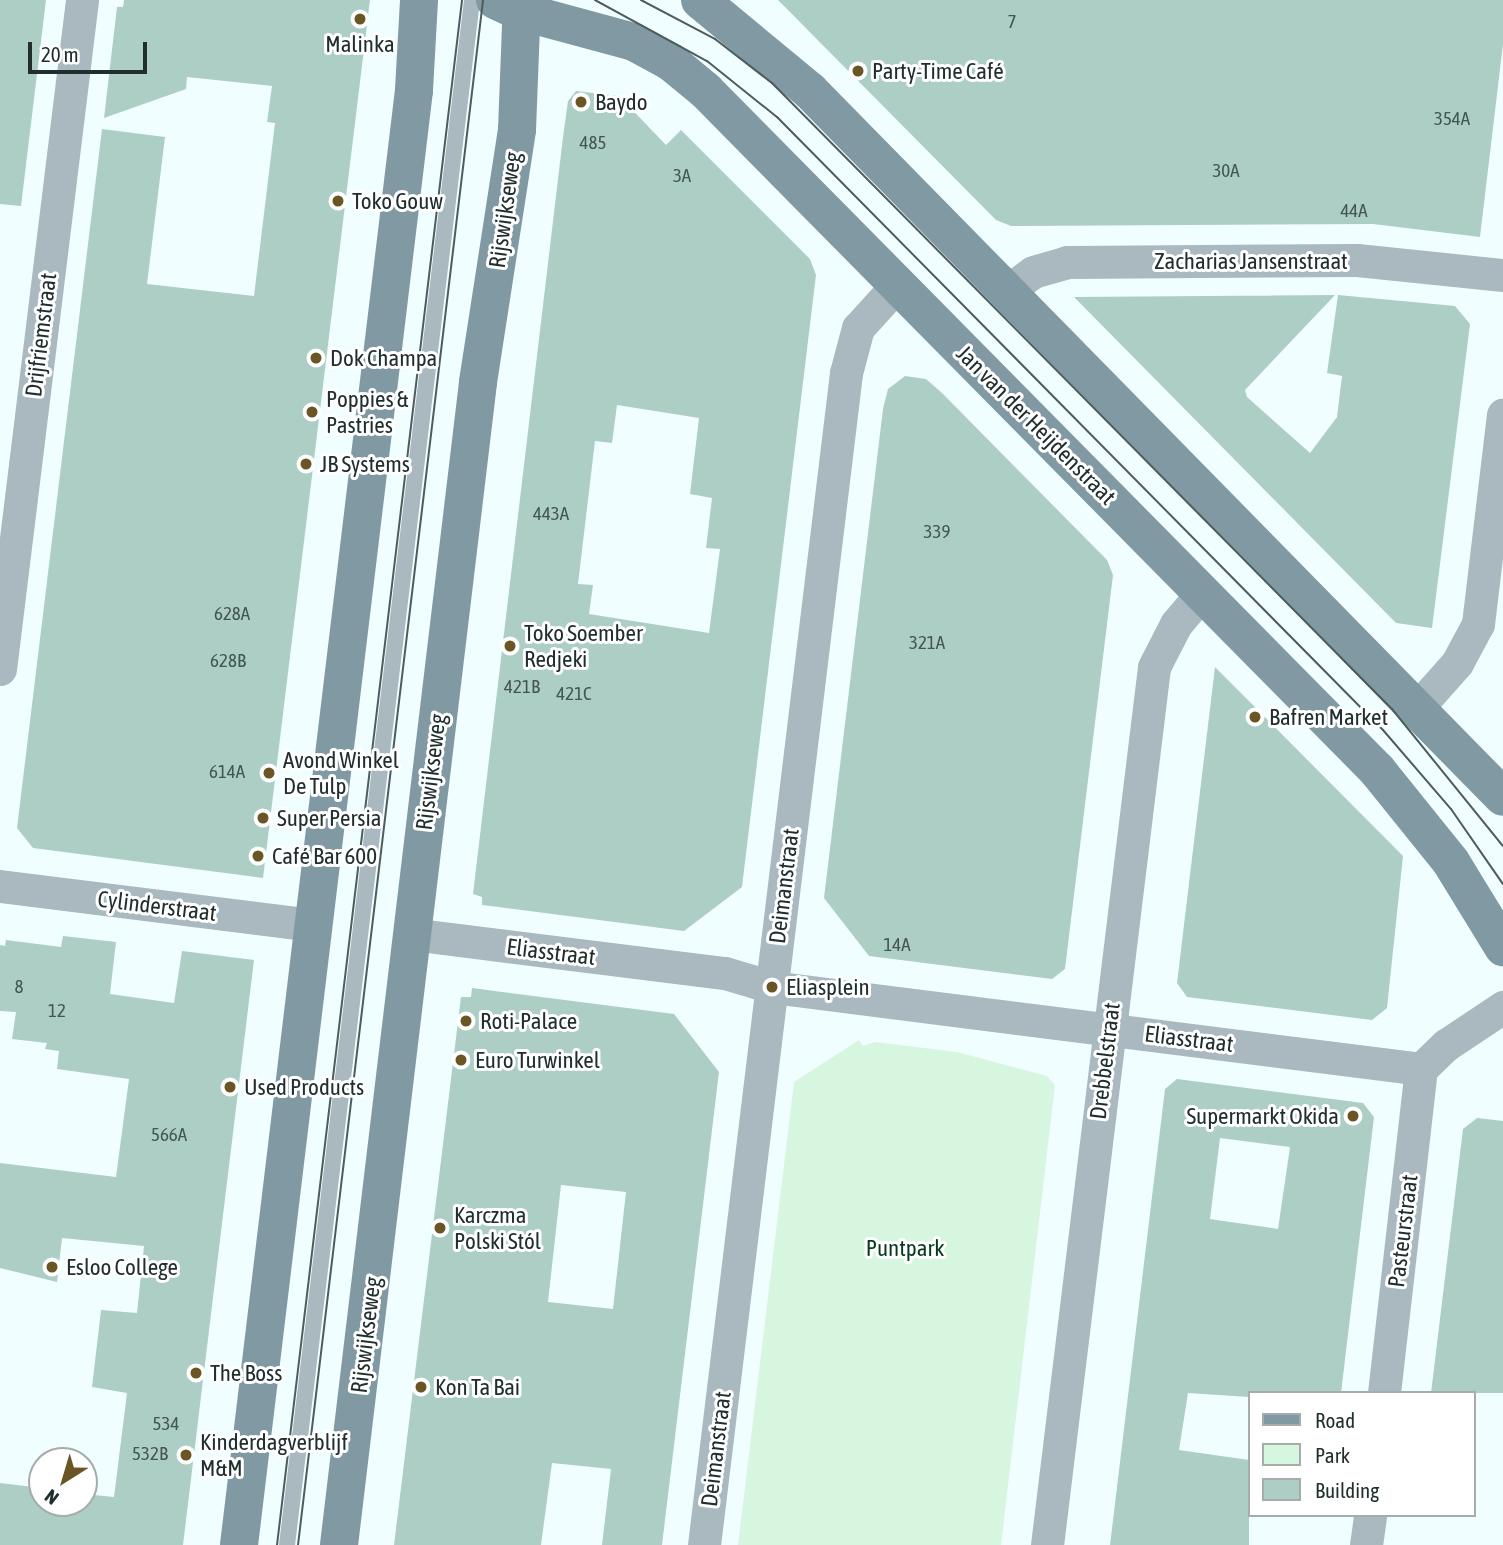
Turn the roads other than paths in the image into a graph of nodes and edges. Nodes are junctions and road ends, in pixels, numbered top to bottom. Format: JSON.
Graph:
{"nodes":[{"id":1,"x":82,"y":0,"type":"edge"},
{"id":2,"x":419,"y":0,"type":"edge"},
{"id":3,"x":472,"y":0,"type":"edge"},
{"id":4,"x":513,"y":4,"type":"edge"},
{"id":5,"x":717,"y":4,"type":"edge"},
{"id":6,"x":1503,"y":275,"type":"edge"},
{"id":7,"x":898,"y":285,"type":"junction"},
{"id":8,"x":1007,"y":291,"type":"junction"},
{"id":9,"x":1503,"y":414,"type":"edge"},
{"id":10,"x":1203,"y":592,"type":"junction"},
{"id":11,"x":0,"y":669,"type":"edge"},
{"id":12,"x":1418,"y":707,"type":"junction"},
{"id":13,"x":1503,"y":796,"type":"edge"},
{"id":14,"x":0,"y":886,"type":"edge"},
{"id":15,"x":314,"y":925,"type":"junction"},
{"id":16,"x":428,"y":936,"type":"junction"},
{"id":17,"x":1503,"y":947,"type":"edge"},
{"id":18,"x":772,"y":987,"type":"junction"},
{"id":19,"x":1503,"y":1007,"type":"edge"},
{"id":20,"x":1109,"y":1029,"type":"junction"},
{"id":21,"x":1421,"y":1069,"type":"junction"},
{"id":22,"x":1384,"y":1391,"type":"edge"},
{"id":23,"x":1370,"y":1517,"type":"edge"},
{"id":24,"x":239,"y":1545,"type":"edge"},
{"id":25,"x":287,"y":1545,"type":"edge"},
{"id":26,"x":339,"y":1545,"type":"edge"},
{"id":27,"x":704,"y":1545,"type":"edge"},
{"id":28,"x":1047,"y":1545,"type":"edge"},
{"id":29,"x":1366,"y":1545,"type":"edge"}],
"edges":[{"from":1,"to":11,"type":"street","name":"Drijfriemstraat"},
{"from":2,"to":15,"type":"main road"},
{"from":3,"to":25,"type":"lane"},
{"from":4,"to":7,"type":"main road","name":"Jan van der Heijdenstraat"},
{"from":4,"to":16,"type":"main road","name":"Rijswijkseweg"},
{"from":5,"to":8,"type":"main road"},
{"from":6,"to":8,"type":"street","name":"Zacharias Jansenstraat"},
{"from":7,"to":10,"type":"main road","name":"Jan van der Heijdenstraat"},
{"from":7,"to":18,"type":"street","name":"Deimanstraat"},
{"from":8,"to":12,"type":"main road"},
{"from":9,"to":12,"type":"street"},
{"from":10,"to":17,"type":"main road","name":"Jan van der Heijdenstraat"},
{"from":10,"to":20,"type":"street","name":"Drebbelstraat"},
{"from":12,"to":13,"type":"main road"},
{"from":14,"to":15,"type":"street","name":"Cylinderstraat"},
{"from":15,"to":24,"type":"main road"},
{"from":16,"to":18,"type":"street","name":"Eliasstraat"},
{"from":16,"to":26,"type":"main road","name":"Rijswijkseweg"},
{"from":18,"to":20,"type":"street","name":"Eliasstraat"},
{"from":18,"to":27,"type":"street","name":"Deimanstraat"},
{"from":19,"to":21,"type":"street"},
{"from":20,"to":21,"type":"street","name":"Eliasstraat"},
{"from":20,"to":28,"type":"street","name":"Drebbelstraat"},
{"from":21,"to":22,"type":"street","name":"Pasteurstraat"},
{"from":23,"to":29,"type":"street"}]}
